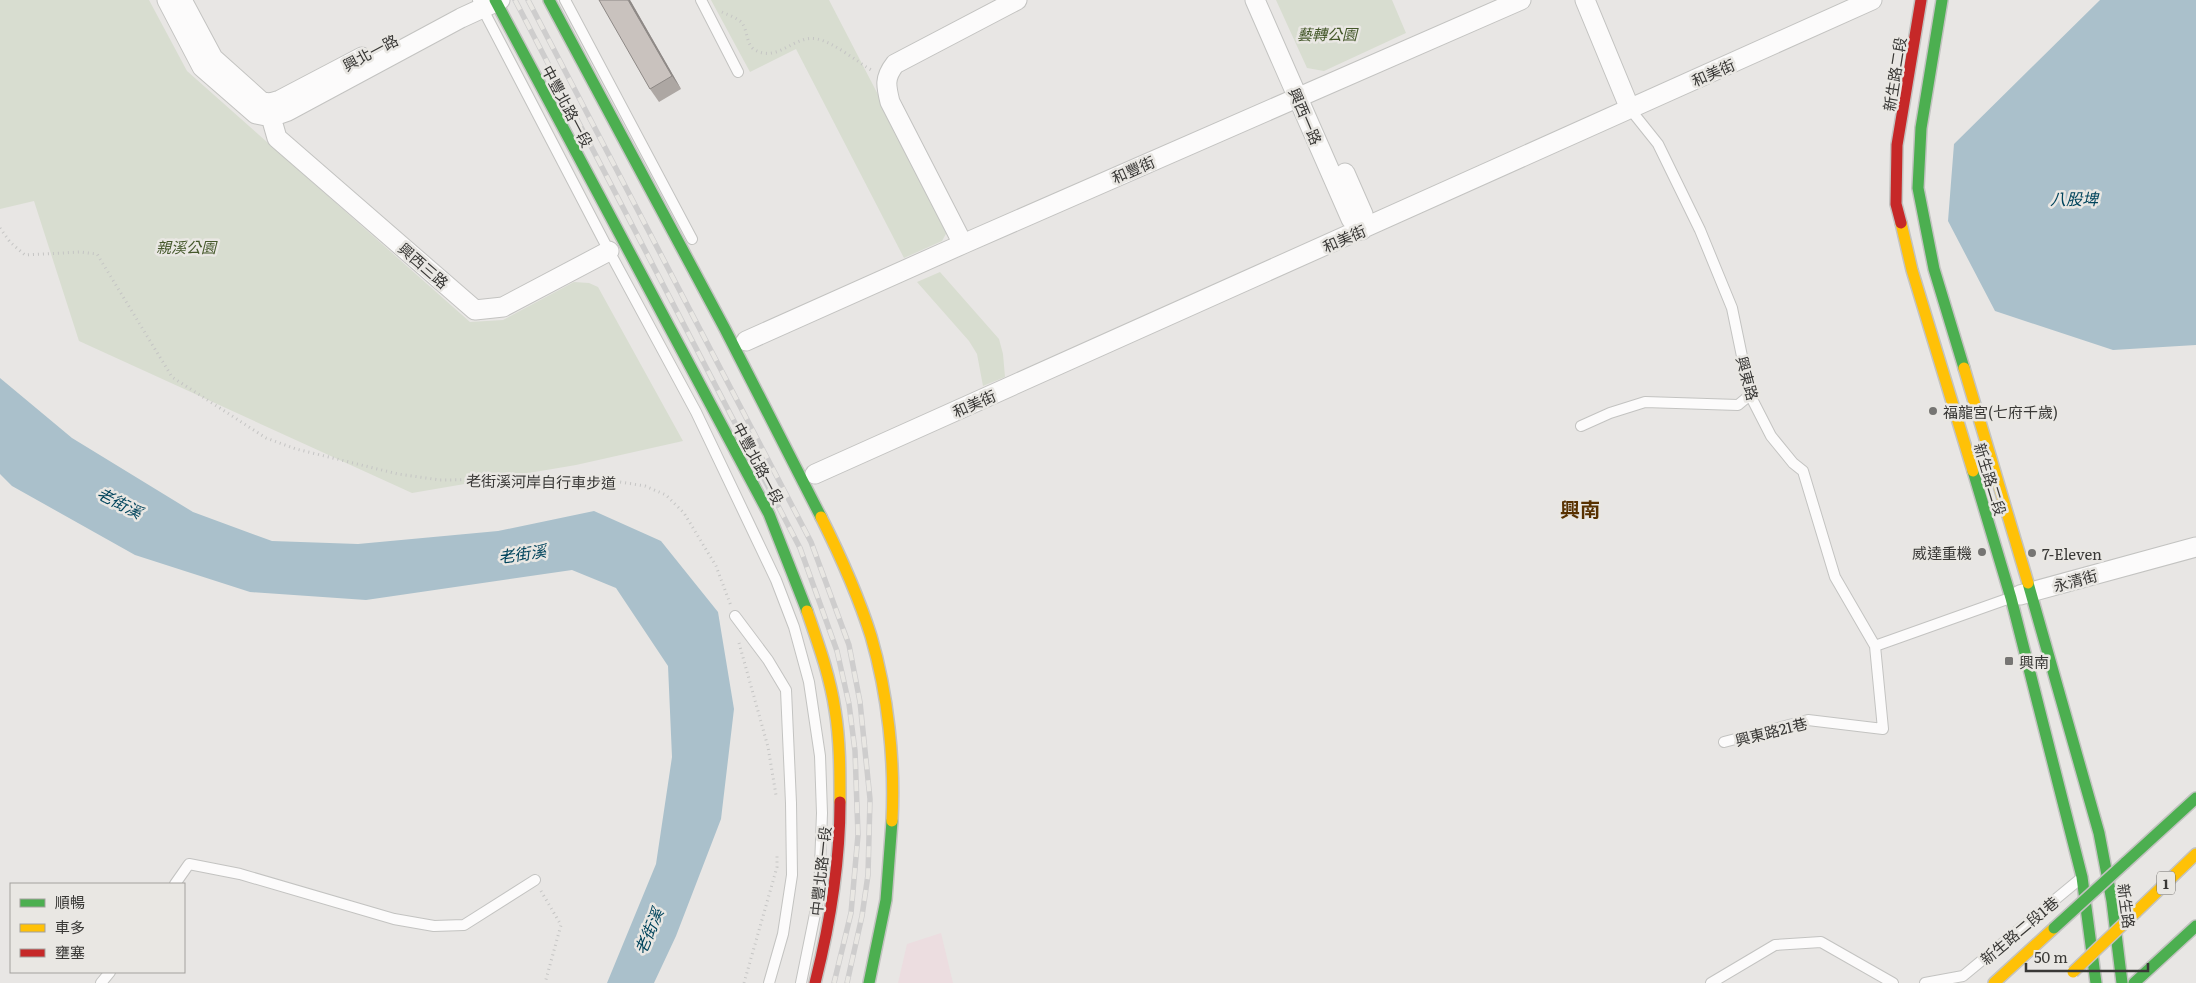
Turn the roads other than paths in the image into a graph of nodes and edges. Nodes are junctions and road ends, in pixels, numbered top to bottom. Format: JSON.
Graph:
{"nodes":[{"id":1,"x":167,"y":0,"type":"edge"},
{"id":2,"x":182,"y":0,"type":"edge"},
{"id":3,"x":548,"y":0,"type":"edge"},
{"id":4,"x":565,"y":0,"type":"edge"},
{"id":5,"x":701,"y":0,"type":"edge"},
{"id":6,"x":1017,"y":0,"type":"edge"},
{"id":7,"x":1256,"y":0,"type":"edge"},
{"id":8,"x":1268,"y":0,"type":"edge"},
{"id":9,"x":1521,"y":0,"type":"edge"},
{"id":10,"x":1585,"y":0,"type":"edge"},
{"id":11,"x":1872,"y":0,"type":"edge"},
{"id":12,"x":1921,"y":0,"type":"edge"},
{"id":13,"x":1942,"y":0,"type":"edge"},
{"id":14,"x":486,"y":2,"type":"edge"},
{"id":15,"x":738,"y":72,"type":"dead end"},
{"id":16,"x":1304,"y":95,"type":"junction"},
{"id":17,"x":1630,"y":109,"type":"junction"},
{"id":18,"x":270,"y":110,"type":"junction"},
{"id":19,"x":1362,"y":230,"type":"junction"},
{"id":20,"x":963,"y":244,"type":"junction"},
{"id":21,"x":695,"y":245,"type":"dead end"},
{"id":22,"x":609,"y":251,"type":"junction"},
{"id":23,"x":746,"y":341,"type":"dead end"},
{"id":24,"x":1750,"y":395,"type":"junction"},
{"id":25,"x":1581,"y":426,"type":"dead end"},
{"id":26,"x":815,"y":479,"type":"joint"},
{"id":27,"x":830,"y":536,"type":"junction"},
{"id":28,"x":2196,"y":548,"type":"edge"},
{"id":29,"x":2030,"y":592,"type":"junction"},
{"id":30,"x":2011,"y":598,"type":"junction"},
{"id":31,"x":735,"y":616,"type":"road end"},
{"id":32,"x":1875,"y":646,"type":"junction"},
{"id":33,"x":1724,"y":742,"type":"dead end"},
{"id":34,"x":2196,"y":798,"type":"edge"},
{"id":35,"x":2100,"y":833,"type":"joint"},
{"id":36,"x":2196,"y":854,"type":"edge"},
{"id":37,"x":2082,"y":877,"type":"junction"},
{"id":38,"x":535,"y":880,"type":"road end"},
{"id":39,"x":175,"y":883,"type":"edge"},
{"id":40,"x":2196,"y":926,"type":"edge"},
{"id":41,"x":109,"y":973,"type":"edge"},
{"id":42,"x":2070,"y":974,"type":"dead end"},
{"id":43,"x":101,"y":983,"type":"edge"},
{"id":44,"x":769,"y":983,"type":"edge"},
{"id":45,"x":801,"y":983,"type":"edge"},
{"id":46,"x":816,"y":983,"type":"edge"},
{"id":47,"x":869,"y":983,"type":"edge"},
{"id":48,"x":1711,"y":983,"type":"edge"},
{"id":49,"x":1893,"y":983,"type":"edge"},
{"id":50,"x":1925,"y":983,"type":"edge"},
{"id":51,"x":1994,"y":983,"type":"edge"},
{"id":52,"x":2096,"y":983,"type":"edge"},
{"id":53,"x":2122,"y":983,"type":"edge"},
{"id":54,"x":2134,"y":983,"type":"edge"}],
"edges":[{"from":1,"to":18,"type":"street"},
{"from":2,"to":18,"type":"street"},
{"from":3,"to":27,"type":"main road","name":"中豐北路一段"},
{"from":4,"to":21,"type":"lane"},
{"from":5,"to":15,"type":"lane"},
{"from":6,"to":20,"type":"street"},
{"from":7,"to":16,"type":"street","name":"興西一路"},
{"from":8,"to":16,"type":"street"},
{"from":9,"to":16,"type":"street","name":"和豐街"},
{"from":10,"to":17,"type":"street","name":"興東路"},
{"from":11,"to":17,"type":"street","name":"和美街"},
{"from":12,"to":30,"type":"main road","name":"新生路二段"},
{"from":13,"to":29,"type":"main road","name":"新生路二段"},
{"from":14,"to":18,"type":"street"},
{"from":14,"to":22,"type":"lane","name":"中豐北路一段"},
{"from":14,"to":46,"type":"main road","name":"中豐北路一段"},
{"from":16,"to":19,"type":"street","name":"興西一路"},
{"from":16,"to":20,"type":"street","name":"和豐街"},
{"from":17,"to":19,"type":"street","name":"和美街"},
{"from":17,"to":24,"type":"lane","name":"興東路"},
{"from":18,"to":22,"type":"street","name":"興西三路"},
{"from":19,"to":26,"type":"street","name":"和美街"},
{"from":20,"to":23,"type":"street","name":"和豐街"},
{"from":22,"to":45,"type":"lane","name":"中豐北路一段"},
{"from":24,"to":25,"type":"lane"},
{"from":24,"to":32,"type":"lane","name":"興東路"},
{"from":26,"to":27,"type":"lane","name":"中豐北路一段"},
{"from":27,"to":47,"type":"main road","name":"中豐北路一段"},
{"from":28,"to":29,"type":"street","name":"永清街"},
{"from":29,"to":30,"type":"street","name":"永清街"},
{"from":29,"to":35,"type":"main road","name":"新生路二段"},
{"from":30,"to":32,"type":"lane"},
{"from":30,"to":37,"type":"main road","name":"新生路二段"},
{"from":31,"to":44,"type":"lane"},
{"from":32,"to":33,"type":"lane","name":"興東路21巷"},
{"from":34,"to":51,"type":"main road","bridge":true},
{"from":35,"to":53,"type":"main road","name":"新生路"},
{"from":36,"to":42,"type":"main road","number":"1","bridge":true},
{"from":37,"to":50,"type":"lane","name":"新生路二段1巷"},
{"from":37,"to":52,"type":"main road"},
{"from":38,"to":39,"type":"lane"},
{"from":40,"to":54,"type":"main road"},
{"from":41,"to":43,"type":"lane"},
{"from":48,"to":49,"type":"lane"}]}
